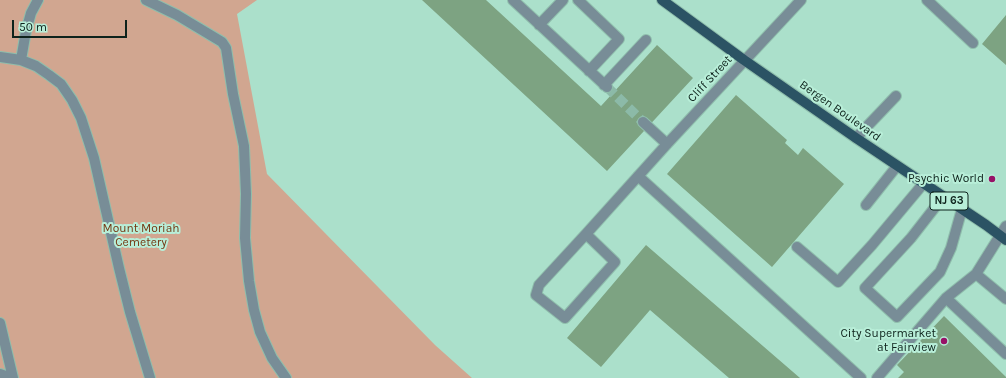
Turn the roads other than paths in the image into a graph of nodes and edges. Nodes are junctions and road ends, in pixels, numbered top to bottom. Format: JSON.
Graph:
{"nodes":[{"id":1,"x":38,"y":0,"type":"edge"},
{"id":2,"x":146,"y":0,"type":"edge"},
{"id":3,"x":512,"y":0,"type":"edge"},
{"id":4,"x":563,"y":0,"type":"edge"},
{"id":5,"x":578,"y":0,"type":"edge"},
{"id":6,"x":662,"y":0,"type":"edge"},
{"id":7,"x":801,"y":0,"type":"edge"},
{"id":8,"x":926,"y":0,"type":"edge"},
{"id":9,"x":539,"y":25,"type":"junction"},
{"id":10,"x":646,"y":40,"type":"dead end"},
{"id":11,"x":973,"y":43,"type":"dead end"},
{"id":12,"x":0,"y":56,"type":"edge"},
{"id":13,"x":21,"y":60,"type":"junction"},
{"id":14,"x":744,"y":60,"type":"junction"},
{"id":15,"x":589,"y":71,"type":"junction"},
{"id":16,"x":896,"y":96,"type":"dead end"},
{"id":17,"x":643,"y":122,"type":"tunnel mouth"},
{"id":18,"x":856,"y":138,"type":"junction"},
{"id":19,"x":667,"y":144,"type":"junction"},
{"id":20,"x":897,"y":166,"type":"junction"},
{"id":21,"x":638,"y":176,"type":"junction"},
{"id":22,"x":923,"y":184,"type":"junction"},
{"id":23,"x":944,"y":197,"type":"junction"},
{"id":24,"x":866,"y":205,"type":"dead end"},
{"id":25,"x":962,"y":209,"type":"junction"},
{"id":26,"x":1006,"y":226,"type":"edge"},
{"id":27,"x":586,"y":234,"type":"junction"},
{"id":28,"x":1003,"y":238,"type":"edge"},
{"id":29,"x":796,"y":247,"type":"dead end"},
{"id":30,"x":976,"y":274,"type":"junction"},
{"id":31,"x":946,"y":298,"type":"junction"},
{"id":32,"x":1006,"y":299,"type":"edge"},
{"id":33,"x":0,"y":323,"type":"edge"},
{"id":34,"x":1006,"y":354,"type":"edge"},
{"id":35,"x":0,"y":374,"type":"edge"},
{"id":36,"x":12,"y":378,"type":"edge"},
{"id":37,"x":150,"y":378,"type":"edge"},
{"id":38,"x":286,"y":378,"type":"edge"},
{"id":39,"x":861,"y":378,"type":"edge"},
{"id":40,"x":877,"y":378,"type":"edge"}],
"edges":[{"from":1,"to":13,"type":"street"},
{"from":2,"to":38,"type":"street"},
{"from":3,"to":9,"type":"street"},
{"from":4,"to":9,"type":"street"},
{"from":5,"to":15,"type":"street"},
{"from":6,"to":14,"type":"main road","name":"Bergen Boulevard","number":"NJ 63"},
{"from":7,"to":14,"type":"street","name":"Cliff Street"},
{"from":8,"to":11,"type":"street"},
{"from":9,"to":15,"type":"street"},
{"from":10,"to":15,"type":"street"},
{"from":12,"to":13,"type":"street"},
{"from":13,"to":37,"type":"street"},
{"from":14,"to":18,"type":"main road","name":"Bergen Boulevard","number":"NJ 63"},
{"from":14,"to":19,"type":"street","name":"Cliff Street"},
{"from":16,"to":18,"type":"street"},
{"from":17,"to":19,"type":"street"},
{"from":18,"to":20,"type":"main road","name":"Bergen Boulevard","number":"NJ 63"},
{"from":19,"to":21,"type":"street","name":"Cliff Street"},
{"from":20,"to":22,"type":"main road","name":"Bergen Boulevard","number":"NJ 63"},
{"from":20,"to":24,"type":"street"},
{"from":21,"to":27,"type":"street","name":"Cliff Street"},
{"from":21,"to":39,"type":"street"},
{"from":22,"to":23,"type":"main road","name":"Bergen Boulevard","number":"NJ 63"},
{"from":22,"to":29,"type":"street"},
{"from":23,"to":25,"type":"main road","name":"Bergen Boulevard","number":"NJ 63"},
{"from":23,"to":25,"type":"street"},
{"from":25,"to":28,"type":"main road","name":"Bergen Boulevard","number":"NJ 63"},
{"from":26,"to":28,"type":"street"},
{"from":27,"to":27,"type":"street","name":"Cliff Street"},
{"from":28,"to":30,"type":"street"},
{"from":30,"to":31,"type":"street"},
{"from":30,"to":32,"type":"street"},
{"from":31,"to":34,"type":"street"},
{"from":31,"to":40,"type":"street"},
{"from":33,"to":36,"type":"street"},
{"from":35,"to":36,"type":"street"}]}
